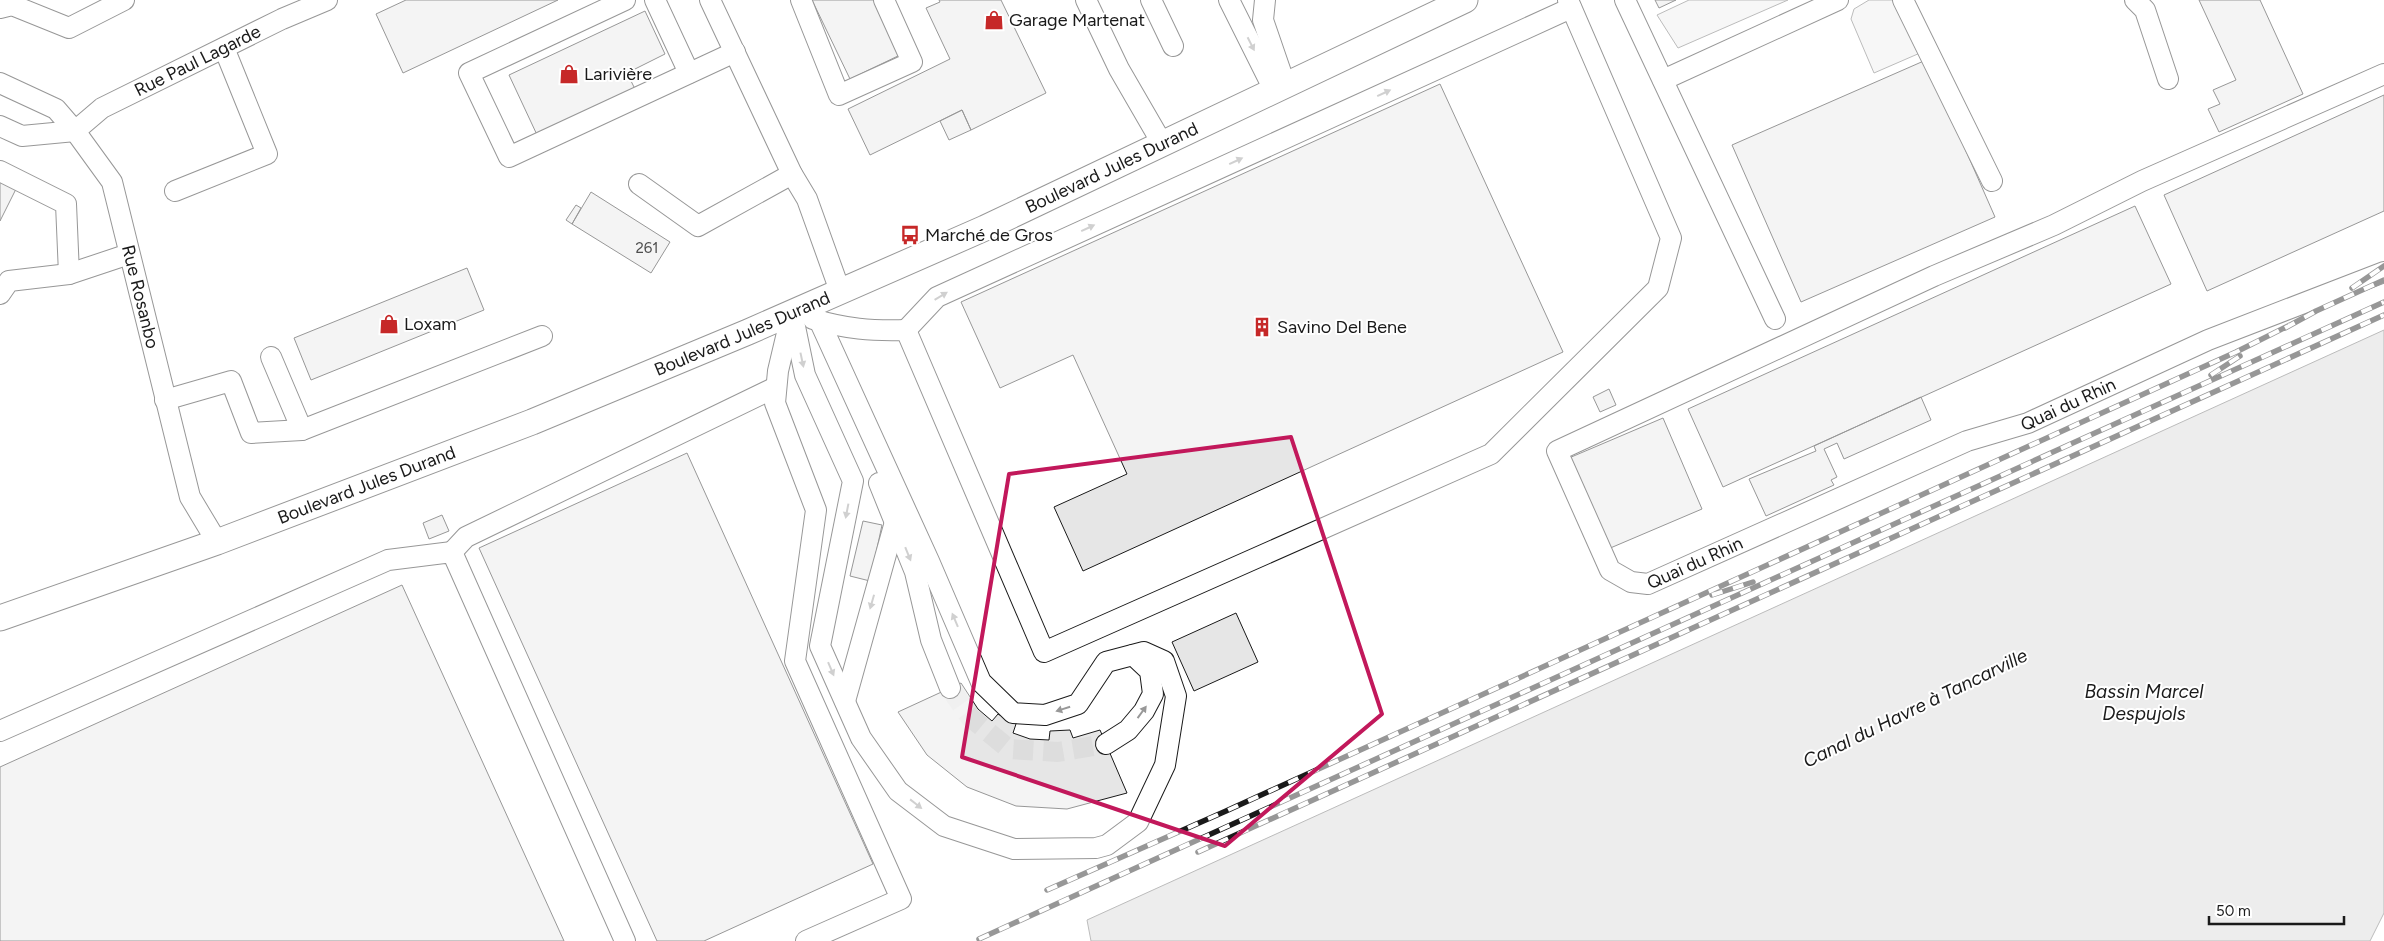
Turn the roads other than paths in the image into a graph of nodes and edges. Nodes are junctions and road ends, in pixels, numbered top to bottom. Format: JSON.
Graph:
{"nodes":[{"id":1,"x":124,"y":0,"type":"edge"},
{"id":2,"x":327,"y":0,"type":"edge"},
{"id":3,"x":625,"y":0,"type":"edge"},
{"id":4,"x":655,"y":0,"type":"edge"},
{"id":5,"x":710,"y":0,"type":"edge"},
{"id":6,"x":801,"y":0,"type":"edge"},
{"id":7,"x":884,"y":0,"type":"edge"},
{"id":8,"x":1086,"y":0,"type":"edge"},
{"id":9,"x":1151,"y":0,"type":"edge"},
{"id":10,"x":1229,"y":0,"type":"edge"},
{"id":11,"x":1265,"y":0,"type":"edge"},
{"id":12,"x":1465,"y":0,"type":"edge"},
{"id":13,"x":1625,"y":0,"type":"edge"},
{"id":14,"x":1838,"y":0,"type":"edge"},
{"id":15,"x":1903,"y":0,"type":"edge"},
{"id":16,"x":2138,"y":1,"type":"edge"},
{"id":17,"x":8,"y":4,"type":"edge"},
{"id":18,"x":1569,"y":4,"type":"edge"},
{"id":19,"x":1173,"y":46,"type":"dead end"},
{"id":20,"x":224,"y":48,"type":"junction"},
{"id":21,"x":735,"y":52,"type":"junction"},
{"id":22,"x":689,"y":73,"type":"junction"},
{"id":23,"x":2384,"y":74,"type":"edge"},
{"id":24,"x":1663,"y":80,"type":"junction"},
{"id":25,"x":2168,"y":80,"type":"dead end"},
{"id":26,"x":0,"y":82,"type":"edge"},
{"id":27,"x":1281,"y":89,"type":"junction"},
{"id":28,"x":0,"y":126,"type":"edge"},
{"id":29,"x":76,"y":131,"type":"junction"},
{"id":30,"x":1162,"y":145,"type":"junction"},
{"id":31,"x":0,"y":171,"type":"edge"},
{"id":32,"x":792,"y":174,"type":"junction"},
{"id":33,"x":1992,"y":181,"type":"dead end"},
{"id":34,"x":639,"y":184,"type":"dead end"},
{"id":35,"x":175,"y":191,"type":"dead end"},
{"id":36,"x":129,"y":254,"type":"junction"},
{"id":37,"x":2384,"y":272,"type":"edge"},
{"id":38,"x":69,"y":274,"type":"junction"},
{"id":39,"x":840,"y":291,"type":"junction"},
{"id":40,"x":0,"y":294,"type":"edge"},
{"id":41,"x":805,"y":316,"type":"junction"},
{"id":42,"x":1775,"y":319,"type":"dead end"},
{"id":43,"x":906,"y":330,"type":"junction"},
{"id":44,"x":542,"y":336,"type":"dead end"},
{"id":45,"x":272,"y":357,"type":"dead end"},
{"id":46,"x":776,"y":387,"type":"junction"},
{"id":47,"x":165,"y":400,"type":"junction"},
{"id":48,"x":302,"y":430,"type":"junction"},
{"id":49,"x":895,"y":522,"type":"junction"},
{"id":50,"x":217,"y":542,"type":"junction"},
{"id":51,"x":452,"y":552,"type":"junction"},
{"id":52,"x":0,"y":618,"type":"edge"},
{"id":53,"x":1133,"y":655,"type":"junction"},
{"id":54,"x":950,"y":688,"type":"tunnel mouth"},
{"id":55,"x":845,"y":701,"type":"junction"},
{"id":56,"x":0,"y":731,"type":"edge"},
{"id":57,"x":1106,"y":744,"type":"tunnel mouth"},
{"id":58,"x":625,"y":941,"type":"edge"},
{"id":59,"x":806,"y":941,"type":"edge"}],
"edges":[{"from":1,"to":17,"type":"street"},
{"from":2,"to":20,"type":"street","name":"Rue Paul Lagarde"},
{"from":3,"to":22,"type":"street"},
{"from":4,"to":22,"type":"street"},
{"from":5,"to":21,"type":"street"},
{"from":6,"to":7,"type":"street"},
{"from":8,"to":30,"type":"street"},
{"from":9,"to":19,"type":"street"},
{"from":10,"to":27,"type":"street","one_way":true},
{"from":11,"to":27,"type":"street"},
{"from":12,"to":27,"type":"main road","name":"Boulevard Jules Durand"},
{"from":13,"to":24,"type":"street"},
{"from":14,"to":24,"type":"street"},
{"from":15,"to":33,"type":"street"},
{"from":16,"to":25,"type":"street"},
{"from":43,"to":18,"type":"street","one_way":true},
{"from":18,"to":43,"type":"street"},
{"from":20,"to":29,"type":"street","name":"Rue Paul Lagarde"},
{"from":20,"to":35,"type":"street"},
{"from":21,"to":22,"type":"street"},
{"from":21,"to":32,"type":"street"},
{"from":23,"to":37,"type":"street","name":"Quai du Rhin"},
{"from":24,"to":42,"type":"street"},
{"from":26,"to":29,"type":"street","name":"Rue Rosanbo"},
{"from":27,"to":30,"type":"main road","name":"Boulevard Jules Durand"},
{"from":28,"to":29,"type":"street"},
{"from":29,"to":36,"type":"street","name":"Rue Rosanbo"},
{"from":30,"to":39,"type":"main road","name":"Boulevard Jules Durand"},
{"from":31,"to":38,"type":"street"},
{"from":32,"to":34,"type":"street"},
{"from":32,"to":39,"type":"street"},
{"from":36,"to":38,"type":"street"},
{"from":36,"to":47,"type":"street","name":"Rue Rosanbo"},
{"from":38,"to":40,"type":"street"},
{"from":39,"to":41,"type":"main road","name":"Boulevard Jules Durand"},
{"from":41,"to":43,"type":"street"},
{"from":41,"to":46,"type":"street"},
{"from":41,"to":49,"type":"street"},
{"from":41,"to":50,"type":"main road","name":"Boulevard Jules Durand"},
{"from":53,"to":41,"type":"street","one_way":true},
{"from":41,"to":55,"type":"street","one_way":true},
{"from":44,"to":48,"type":"street"},
{"from":45,"to":48,"type":"street"},
{"from":46,"to":51,"type":"street"},
{"from":46,"to":59,"type":"street"},
{"from":47,"to":48,"type":"street"},
{"from":47,"to":50,"type":"street","name":"Rue Rosanbo"},
{"from":49,"to":54,"type":"street","one_way":true},
{"from":49,"to":55,"type":"street","one_way":true},
{"from":50,"to":52,"type":"main road","name":"Boulevard Jules Durand"},
{"from":51,"to":56,"type":"street"},
{"from":51,"to":58,"type":"street"},
{"from":55,"to":53,"type":"street","one_way":true},
{"from":57,"to":53,"type":"street","one_way":true}]}
